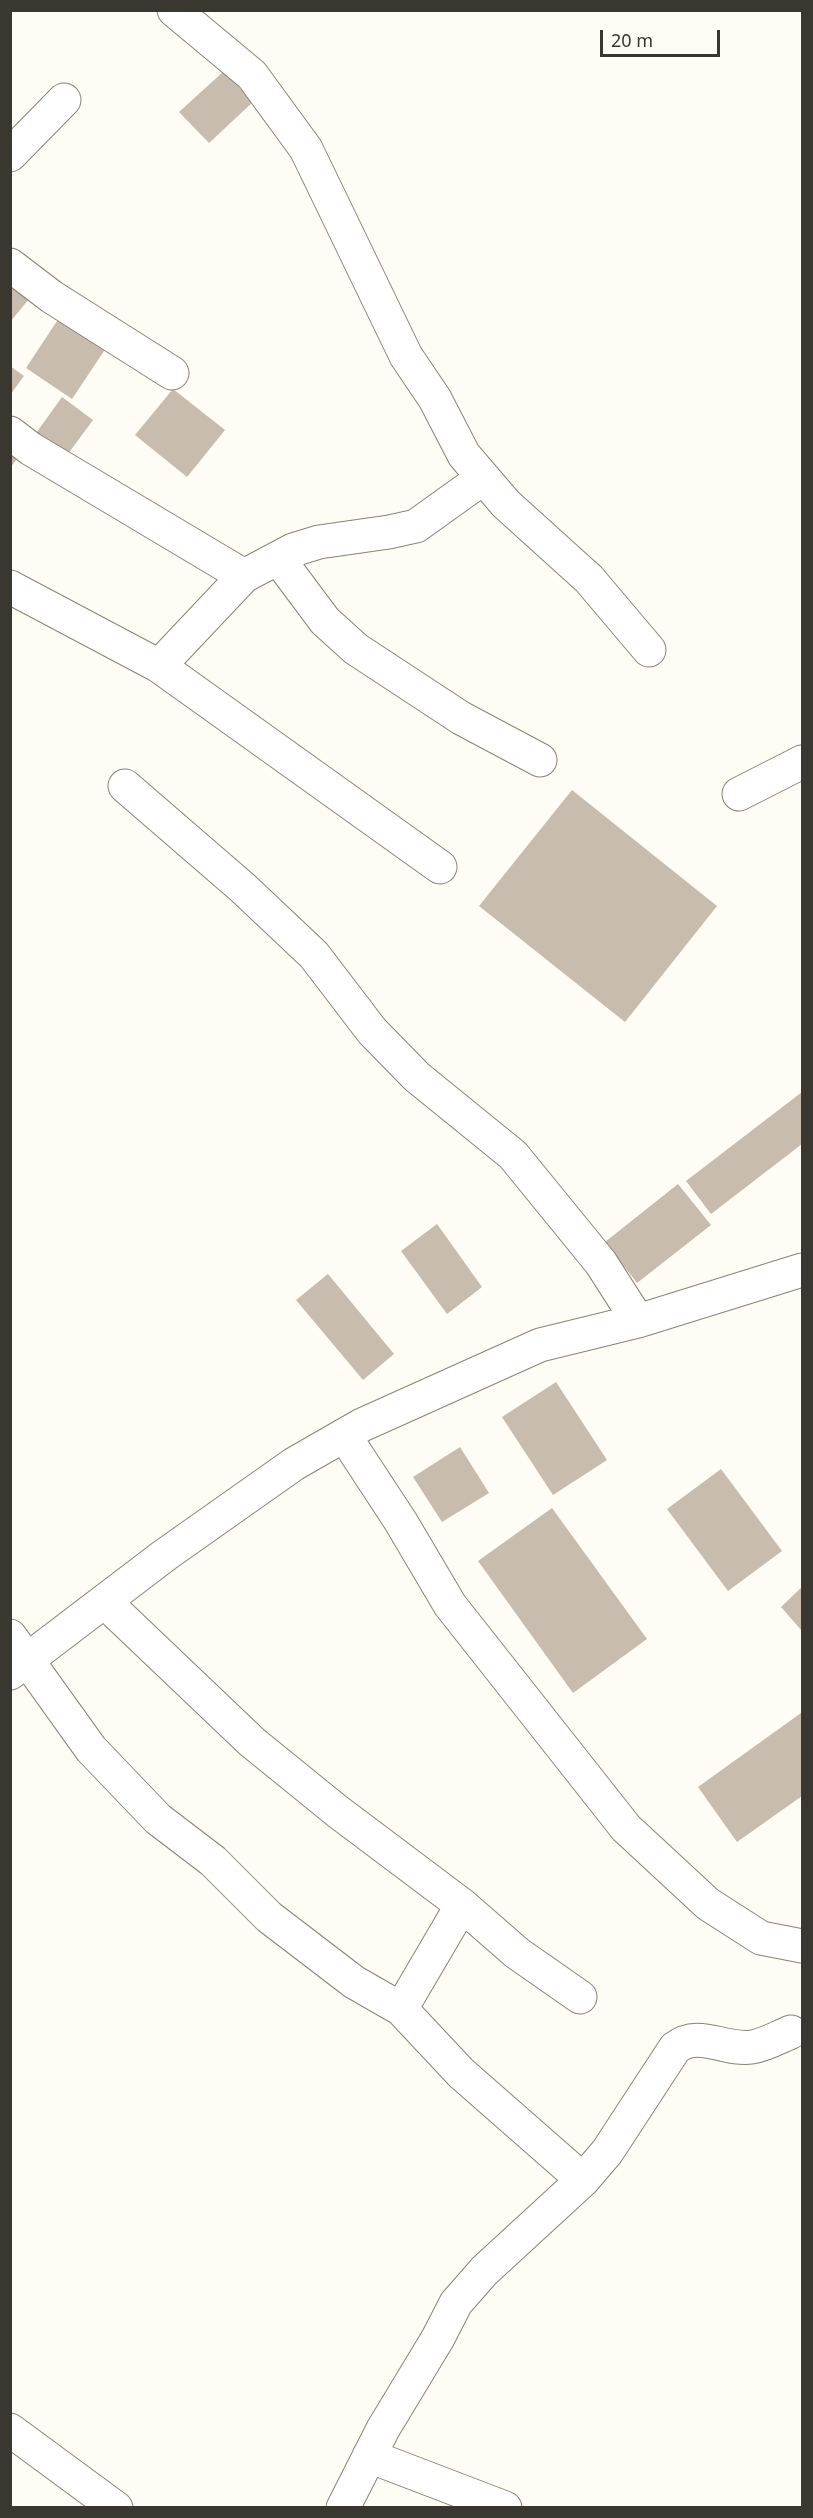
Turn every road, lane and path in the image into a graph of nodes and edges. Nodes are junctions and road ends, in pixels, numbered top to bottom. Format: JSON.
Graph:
{"nodes":[{"id":1,"x":174,"y":10,"type":"edge"},
{"id":2,"x":64,"y":100,"type":"dead end"},
{"id":3,"x":10,"y":155,"type":"edge"},
{"id":4,"x":10,"y":265,"type":"edge"},
{"id":5,"x":172,"y":374,"type":"dead end"},
{"id":6,"x":10,"y":433,"type":"edge"},
{"id":7,"x":483,"y":478,"type":"junction"},
{"id":8,"x":278,"y":558,"type":"junction"},
{"id":9,"x":244,"y":576,"type":"junction"},
{"id":10,"x":10,"y":587,"type":"edge"},
{"id":11,"x":649,"y":650,"type":"dead end"},
{"id":12,"x":159,"y":666,"type":"junction"},
{"id":13,"x":540,"y":760,"type":"dead end"},
{"id":14,"x":802,"y":762,"type":"edge"},
{"id":15,"x":125,"y":786,"type":"dead end"},
{"id":16,"x":739,"y":794,"type":"dead end"},
{"id":17,"x":440,"y":867,"type":"dead end"},
{"id":18,"x":802,"y":1270,"type":"edge"},
{"id":19,"x":638,"y":1321,"type":"junction"},
{"id":20,"x":344,"y":1435,"type":"junction"},
{"id":21,"x":105,"y":1602,"type":"junction"},
{"id":22,"x":16,"y":1656,"type":"edge"},
{"id":23,"x":462,"y":1905,"type":"junction"},
{"id":24,"x":802,"y":1946,"type":"edge"},
{"id":25,"x":580,"y":1996,"type":"dead end"},
{"id":26,"x":401,"y":2009,"type":"junction"},
{"id":27,"x":791,"y":2032,"type":"dead end"},
{"id":28,"x":584,"y":2180,"type":"junction"},
{"id":29,"x":10,"y":2430,"type":"edge"},
{"id":30,"x":369,"y":2456,"type":"junction"},
{"id":31,"x":116,"y":2508,"type":"edge"},
{"id":32,"x":343,"y":2508,"type":"edge"},
{"id":33,"x":505,"y":2508,"type":"edge"}],
"edges":[{"from":1,"to":7,"type":"street"},
{"from":2,"to":3,"type":"street"},
{"from":4,"to":5,"type":"street"},
{"from":6,"to":9,"type":"street"},
{"from":7,"to":8,"type":"street"},
{"from":7,"to":11,"type":"street"},
{"from":8,"to":9,"type":"street"},
{"from":8,"to":13,"type":"street"},
{"from":9,"to":12,"type":"street"},
{"from":10,"to":12,"type":"street"},
{"from":12,"to":17,"type":"street"},
{"from":14,"to":16,"type":"street"},
{"from":15,"to":19,"type":"street"},
{"from":18,"to":19,"type":"street"},
{"from":19,"to":20,"type":"street"},
{"from":20,"to":21,"type":"street"},
{"from":20,"to":24,"type":"street"},
{"from":21,"to":22,"type":"street"},
{"from":21,"to":23,"type":"street"},
{"from":22,"to":26,"type":"street"},
{"from":23,"to":25,"type":"street"},
{"from":23,"to":26,"type":"street"},
{"from":26,"to":28,"type":"street"},
{"from":27,"to":28,"type":"street"},
{"from":28,"to":30,"type":"street"},
{"from":29,"to":31,"type":"street"},
{"from":30,"to":32,"type":"street"},
{"from":30,"to":33,"type":"street"}]}
